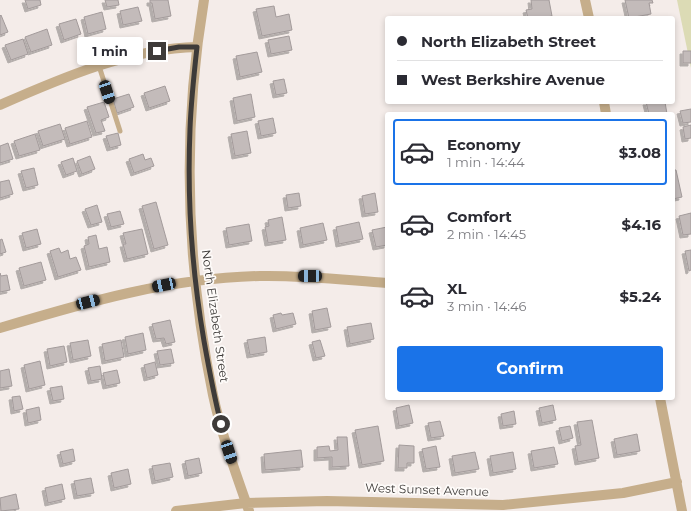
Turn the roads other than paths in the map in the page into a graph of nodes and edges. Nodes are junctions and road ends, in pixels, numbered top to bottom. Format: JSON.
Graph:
{"nodes":[{"id":1,"x":204,"y":0,"type":"edge"},
{"id":2,"x":585,"y":0,"type":"edge"},
{"id":3,"x":589,"y":16,"type":"edge"},
{"id":4,"x":197,"y":47,"type":"junction"},
{"id":5,"x":99,"y":66,"type":"junction"},
{"id":6,"x":0,"y":105,"type":"edge"},
{"id":7,"x":120,"y":131,"type":"dead end"},
{"id":8,"x":196,"y":281,"type":"junction"},
{"id":9,"x":385,"y":283,"type":"edge"},
{"id":10,"x":0,"y":328,"type":"edge"},
{"id":11,"x":660,"y":400,"type":"edge"},
{"id":12,"x":677,"y":482,"type":"junction"},
{"id":13,"x":248,"y":507,"type":"edge"},
{"id":14,"x":176,"y":511,"type":"edge"},
{"id":15,"x":682,"y":511,"type":"edge"}],
"edges":[{"from":1,"to":4,"type":"street","name":"North Elizabeth Street"},
{"from":2,"to":3,"type":"street"},
{"from":4,"to":5,"type":"street"},
{"from":4,"to":8,"type":"street","name":"North Elizabeth Street"},
{"from":5,"to":6,"type":"street"},
{"from":5,"to":7,"type":"lane"},
{"from":8,"to":9,"type":"street"},
{"from":8,"to":10,"type":"street"},
{"from":8,"to":13,"type":"street","name":"North Elizabeth Street"},
{"from":11,"to":12,"type":"street"},
{"from":12,"to":13,"type":"street","name":"West Sunset Avenue"},
{"from":12,"to":15,"type":"street"},
{"from":13,"to":14,"type":"street","name":"West Sunset Avenue"}]}
